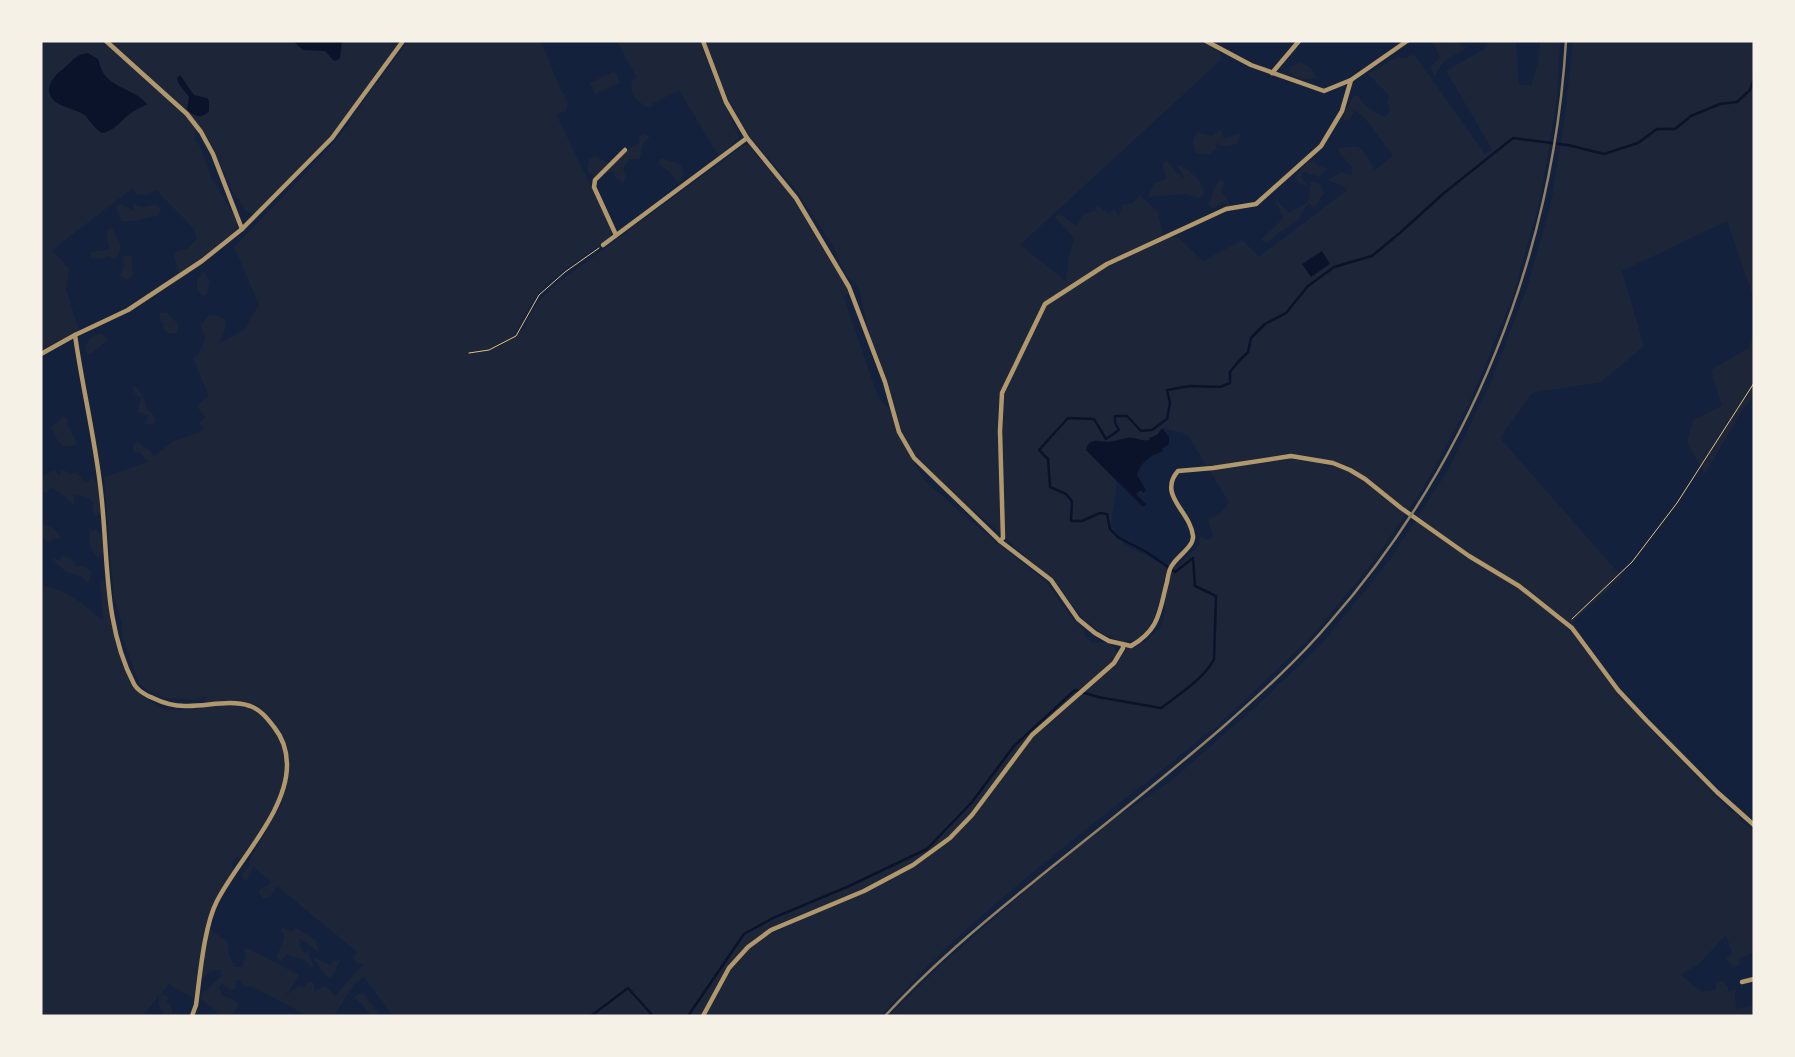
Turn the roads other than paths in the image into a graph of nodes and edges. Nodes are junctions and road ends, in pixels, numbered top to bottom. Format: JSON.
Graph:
{"nodes":[{"id":1,"x":106,"y":41,"type":"edge"},
{"id":2,"x":403,"y":41,"type":"edge"},
{"id":3,"x":703,"y":41,"type":"edge"},
{"id":4,"x":1206,"y":41,"type":"edge"},
{"id":5,"x":1299,"y":41,"type":"edge"},
{"id":6,"x":1407,"y":41,"type":"edge"},
{"id":7,"x":1272,"y":73,"type":"junction"},
{"id":8,"x":1351,"y":80,"type":"junction"},
{"id":9,"x":747,"y":138,"type":"junction"},
{"id":10,"x":625,"y":150,"type":"dead end"},
{"id":11,"x":242,"y":228,"type":"junction"},
{"id":12,"x":616,"y":235,"type":"junction"},
{"id":13,"x":603,"y":245,"type":"road end"},
{"id":14,"x":76,"y":335,"type":"junction"},
{"id":15,"x":41,"y":354,"type":"edge"},
{"id":16,"x":1000,"y":541,"type":"junction"},
{"id":17,"x":1124,"y":644,"type":"junction"},
{"id":18,"x":1754,"y":825,"type":"edge"},
{"id":19,"x":1754,"y":979,"type":"edge"},
{"id":20,"x":1742,"y":982,"type":"dead end"},
{"id":21,"x":192,"y":1016,"type":"edge"},
{"id":22,"x":702,"y":1016,"type":"edge"}],
"edges":[{"from":1,"to":11,"type":"street"},
{"from":2,"to":11,"type":"street"},
{"from":3,"to":9,"type":"street"},
{"from":4,"to":7,"type":"street"},
{"from":5,"to":7,"type":"street"},
{"from":6,"to":8,"type":"street"},
{"from":7,"to":8,"type":"street"},
{"from":8,"to":16,"type":"street"},
{"from":9,"to":12,"type":"street"},
{"from":9,"to":16,"type":"street"},
{"from":10,"to":12,"type":"street"},
{"from":11,"to":14,"type":"street"},
{"from":12,"to":13,"type":"street"},
{"from":14,"to":15,"type":"street"},
{"from":14,"to":21,"type":"street"},
{"from":16,"to":17,"type":"street"},
{"from":17,"to":18,"type":"street"},
{"from":17,"to":22,"type":"street"},
{"from":19,"to":20,"type":"street"}]}
